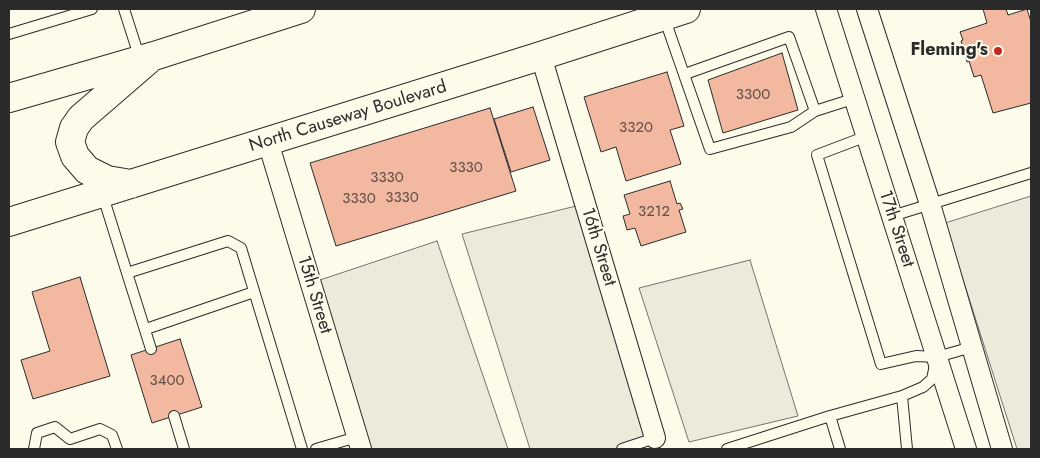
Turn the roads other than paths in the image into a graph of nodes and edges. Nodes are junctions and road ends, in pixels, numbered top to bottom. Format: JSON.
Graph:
{"nodes":[{"id":1,"x":90,"y":9,"type":"edge"},
{"id":2,"x":124,"y":9,"type":"edge"},
{"id":3,"x":301,"y":9,"type":"edge"},
{"id":4,"x":826,"y":9,"type":"edge"},
{"id":5,"x":867,"y":9,"type":"edge"},
{"id":6,"x":673,"y":11,"type":"edge"},
{"id":7,"x":275,"y":13,"type":"edge"},
{"id":8,"x":9,"y":34,"type":"edge"},
{"id":9,"x":541,"y":56,"type":"junction"},
{"id":10,"x":147,"y":58,"type":"junction"},
{"id":11,"x":685,"y":74,"type":"junction"},
{"id":12,"x":9,"y":98,"type":"edge"},
{"id":13,"x":856,"y":98,"type":"junction"},
{"id":14,"x":815,"y":111,"type":"junction"},
{"id":15,"x":866,"y":136,"type":"junction"},
{"id":16,"x":268,"y":142,"type":"junction"},
{"id":17,"x":1031,"y":173,"type":"edge"},
{"id":18,"x":131,"y":184,"type":"junction"},
{"id":19,"x":102,"y":193,"type":"junction"},
{"id":20,"x":930,"y":204,"type":"junction"},
{"id":21,"x":892,"y":216,"type":"junction"},
{"id":22,"x":9,"y":222,"type":"edge"},
{"id":23,"x":127,"y":273,"type":"junction"},
{"id":24,"x":254,"y":292,"type":"junction"},
{"id":25,"x":146,"y":329,"type":"junction"},
{"id":26,"x":972,"y":347,"type":"junction"},
{"id":27,"x":151,"y":348,"type":"dead end"},
{"id":28,"x":937,"y":357,"type":"junction"},
{"id":29,"x":902,"y":396,"type":"junction"},
{"id":30,"x":174,"y":416,"type":"dead end"},
{"id":31,"x":830,"y":416,"type":"junction"},
{"id":32,"x":655,"y":438,"type":"joint"},
{"id":33,"x":359,"y":443,"type":"edge"},
{"id":34,"x":34,"y":449,"type":"edge"},
{"id":35,"x":116,"y":449,"type":"edge"},
{"id":36,"x":184,"y":449,"type":"edge"},
{"id":37,"x":302,"y":449,"type":"edge"},
{"id":38,"x":316,"y":449,"type":"edge"},
{"id":39,"x":622,"y":449,"type":"edge"},
{"id":40,"x":727,"y":449,"type":"edge"},
{"id":41,"x":840,"y":449,"type":"edge"},
{"id":42,"x":907,"y":449,"type":"edge"},
{"id":43,"x":966,"y":449,"type":"edge"},
{"id":44,"x":1002,"y":449,"type":"edge"}],
"edges":[{"from":1,"to":8,"type":"lane"},
{"from":2,"to":10,"type":"lane"},
{"from":3,"to":7,"type":"highway"},
{"from":4,"to":13,"type":"street","name":"17th Street"},
{"from":5,"to":20,"type":"street"},
{"from":6,"to":9,"type":"highway","name":"North Causeway Boulevard"},
{"from":6,"to":11,"type":"lane"},
{"from":7,"to":10,"type":"highway"},
{"from":9,"to":16,"type":"highway","name":"North Causeway Boulevard"},
{"from":9,"to":32,"type":"street","name":"16th Street"},
{"from":10,"to":12,"type":"highway"},
{"from":10,"to":18,"type":"highway"},
{"from":11,"to":14,"type":"lane"},
{"from":11,"to":14,"type":"lane"},
{"from":13,"to":14,"type":"lane"},
{"from":13,"to":15,"type":"street","name":"17th Street"},
{"from":15,"to":21,"type":"street","name":"17th Street"},
{"from":15,"to":28,"type":"lane"},
{"from":16,"to":18,"type":"highway","name":"North Causeway Boulevard"},
{"from":16,"to":33,"type":"street","name":"15th Street"},
{"from":17,"to":20,"type":"lane"},
{"from":18,"to":19,"type":"highway","name":"North Causeway Boulevard"},
{"from":19,"to":22,"type":"highway","name":"North Causeway Boulevard"},
{"from":19,"to":23,"type":"lane"},
{"from":20,"to":21,"type":"lane"},
{"from":20,"to":26,"type":"street"},
{"from":21,"to":28,"type":"street","name":"17th Street"},
{"from":23,"to":24,"type":"lane"},
{"from":23,"to":25,"type":"lane"},
{"from":24,"to":25,"type":"lane"},
{"from":24,"to":37,"type":"lane"},
{"from":25,"to":27,"type":"lane"},
{"from":26,"to":28,"type":"lane"},
{"from":26,"to":44,"type":"street"},
{"from":28,"to":29,"type":"lane"},
{"from":28,"to":43,"type":"street","name":"17th Street"},
{"from":29,"to":31,"type":"lane"},
{"from":29,"to":42,"type":"lane"},
{"from":30,"to":36,"type":"lane"},
{"from":31,"to":40,"type":"lane"},
{"from":31,"to":41,"type":"lane"},
{"from":32,"to":39,"type":"lane"},
{"from":33,"to":38,"type":"lane"},
{"from":34,"to":35,"type":"lane"}]}
